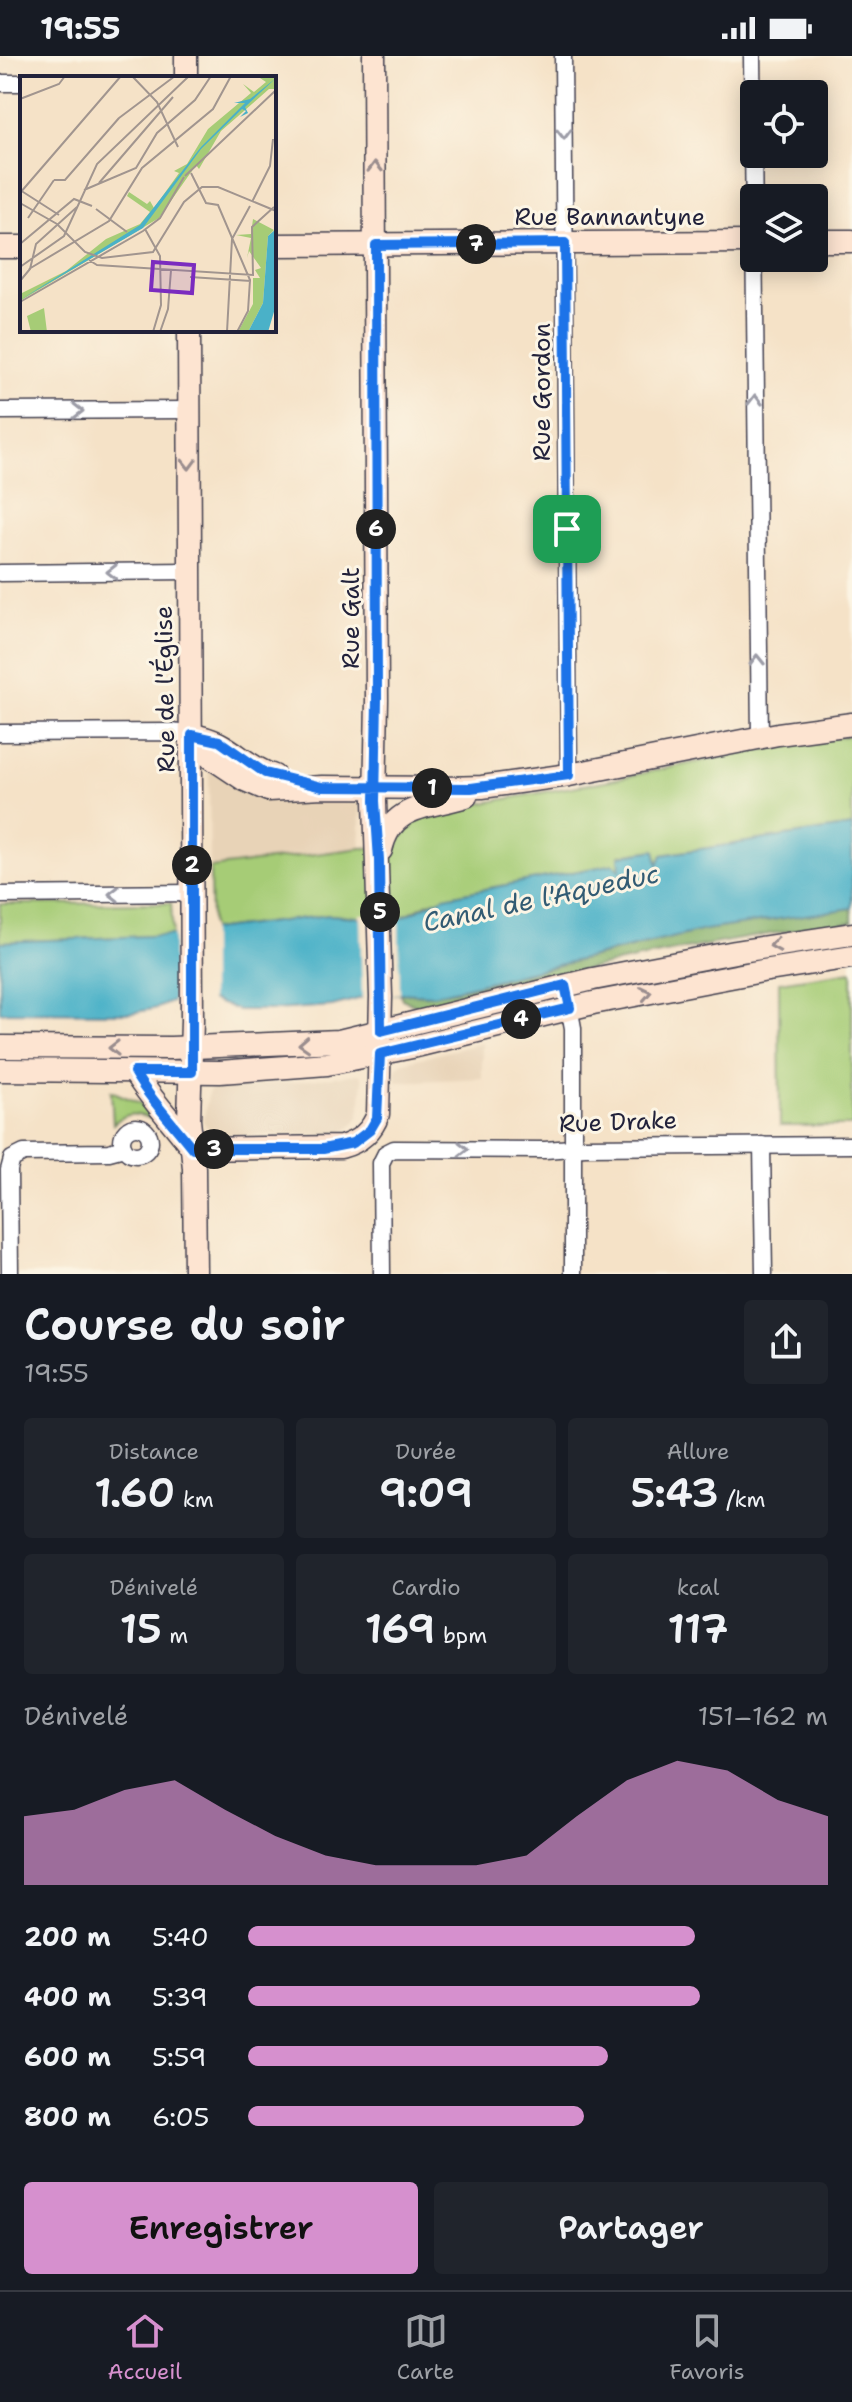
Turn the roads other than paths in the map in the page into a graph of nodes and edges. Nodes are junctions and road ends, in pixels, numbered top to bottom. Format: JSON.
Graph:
{"nodes":[{"id":1,"x":374,"y":56,"type":"edge"},
{"id":2,"x":563,"y":56,"type":"edge"},
{"id":3,"x":752,"y":56,"type":"edge"},
{"id":4,"x":753,"y":184,"type":"edge"},
{"id":5,"x":828,"y":241,"type":"edge"},
{"id":6,"x":852,"y":241,"type":"edge"},
{"id":7,"x":740,"y":242,"type":"edge"},
{"id":8,"x":565,"y":243,"type":"junction"},
{"id":9,"x":276,"y":245,"type":"edge"},
{"id":10,"x":376,"y":245,"type":"junction"},
{"id":11,"x":754,"y":272,"type":"edge"},
{"id":12,"x":189,"y":332,"type":"edge"},
{"id":13,"x":189,"y":410,"type":"junction"},
{"id":14,"x":0,"y":411,"type":"edge"},
{"id":15,"x":190,"y":571,"type":"junction"},
{"id":16,"x":0,"y":573,"type":"edge"},
{"id":17,"x":852,"y":724,"type":"edge"},
{"id":18,"x":0,"y":733,"type":"edge"},
{"id":19,"x":192,"y":735,"type":"junction"},
{"id":20,"x":760,"y":737,"type":"junction"},
{"id":21,"x":569,"y":775,"type":"junction"},
{"id":22,"x":501,"y":784,"type":"junction"},
{"id":23,"x":376,"y":786,"type":"junction"},
{"id":24,"x":379,"y":860,"type":"junction"},
{"id":25,"x":192,"y":893,"type":"junction"},
{"id":26,"x":0,"y":895,"type":"edge"},
{"id":27,"x":852,"y":934,"type":"edge"},
{"id":28,"x":852,"y":957,"type":"edge"},
{"id":29,"x":565,"y":985,"type":"junction"},
{"id":30,"x":570,"y":1008,"type":"junction"},
{"id":31,"x":380,"y":1042,"type":"junction"},
{"id":32,"x":0,"y":1047,"type":"edge"},
{"id":33,"x":192,"y":1047,"type":"junction"},
{"id":34,"x":0,"y":1070,"type":"edge"},
{"id":35,"x":134,"y":1072,"type":"junction"},
{"id":36,"x":192,"y":1072,"type":"junction"},
{"id":37,"x":762,"y":1145,"type":"junction"},
{"id":38,"x":852,"y":1145,"type":"edge"},
{"id":39,"x":124,"y":1148,"type":"dead end"},
{"id":40,"x":573,"y":1148,"type":"junction"},
{"id":41,"x":193,"y":1149,"type":"junction"},
{"id":42,"x":10,"y":1274,"type":"edge"},
{"id":43,"x":195,"y":1274,"type":"edge"},
{"id":44,"x":382,"y":1274,"type":"edge"},
{"id":45,"x":573,"y":1274,"type":"edge"},
{"id":46,"x":764,"y":1274,"type":"edge"}],
"edges":[{"from":10,"to":1,"type":"main road","name":"Rue Galt","one_way":true},
{"from":2,"to":8,"type":"street","name":"Rue Gordon","one_way":true},
{"from":3,"to":4,"type":"street"},
{"from":5,"to":6,"type":"main road"},
{"from":7,"to":8,"type":"main road","name":"Rue Bannantyne"},
{"from":8,"to":10,"type":"main road","name":"Rue Bannantyne"},
{"from":8,"to":21,"type":"street","name":"Rue Gordon"},
{"from":9,"to":10,"type":"main road","name":"Rue Bannantyne"},
{"from":10,"to":23,"type":"main road","name":"Rue Galt"},
{"from":20,"to":11,"type":"street","one_way":true},
{"from":12,"to":13,"type":"main road","name":"Rue de l'Église"},
{"from":14,"to":13,"type":"street","one_way":true},
{"from":13,"to":15,"type":"main road","name":"Rue de l'Église","one_way":true},
{"from":15,"to":16,"type":"street","one_way":true},
{"from":15,"to":19,"type":"main road","name":"Rue de l'Église"},
{"from":17,"to":20,"type":"main road"},
{"from":18,"to":19,"type":"street"},
{"from":19,"to":23,"type":"main road"},
{"from":19,"to":25,"type":"main road","name":"Rue de l'Église"},
{"from":20,"to":21,"type":"main road"},
{"from":21,"to":22,"type":"main road"},
{"from":22,"to":23,"type":"main road"},
{"from":22,"to":24,"type":"main road"},
{"from":23,"to":24,"type":"main road","name":"Rue Galt"},
{"from":24,"to":31,"type":"main road","name":"Rue Galt"},
{"from":25,"to":26,"type":"street","one_way":true},
{"from":25,"to":33,"type":"main road","name":"Rue de l'Église"},
{"from":27,"to":29,"type":"main road","one_way":true},
{"from":30,"to":28,"type":"main road","one_way":true},
{"from":29,"to":30,"type":"street"},
{"from":29,"to":31,"type":"main road"},
{"from":30,"to":31,"type":"main road"},
{"from":30,"to":40,"type":"street"},
{"from":31,"to":33,"type":"main road","one_way":true},
{"from":31,"to":36,"type":"main road"},
{"from":31,"to":41,"type":"main road","name":"Rue Galt"},
{"from":33,"to":32,"type":"main road","one_way":true},
{"from":33,"to":36,"type":"main road","name":"Rue de l'Église"},
{"from":34,"to":35,"type":"main road"},
{"from":35,"to":36,"type":"main road"},
{"from":35,"to":41,"type":"main road"},
{"from":36,"to":41,"type":"main road","name":"Rue de l'Église"},
{"from":37,"to":38,"type":"street","name":"Rue Drake"},
{"from":37,"to":40,"type":"street","name":"Rue Drake"},
{"from":37,"to":46,"type":"street"},
{"from":39,"to":42,"type":"street"},
{"from":44,"to":40,"type":"street","name":"Rue Drake","one_way":true},
{"from":40,"to":45,"type":"street"},
{"from":41,"to":43,"type":"main road","name":"Rue de l'Église"}]}
